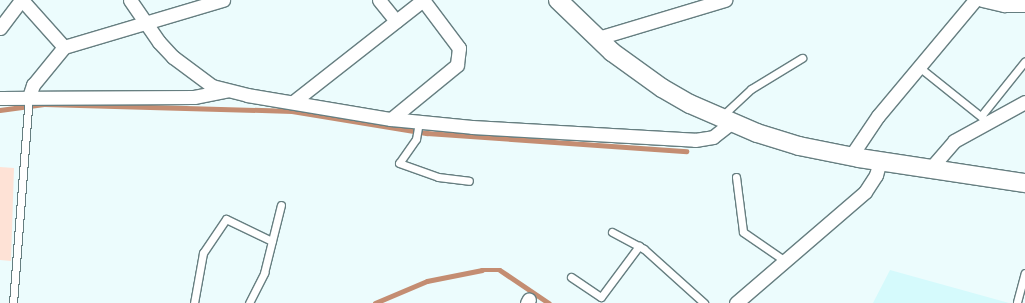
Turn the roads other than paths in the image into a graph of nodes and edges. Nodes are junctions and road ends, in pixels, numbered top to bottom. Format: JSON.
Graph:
{"nodes":[{"id":1,"x":21,"y":0,"type":"edge"},
{"id":2,"x":130,"y":0,"type":"edge"},
{"id":3,"x":223,"y":0,"type":"edge"},
{"id":4,"x":379,"y":0,"type":"edge"},
{"id":5,"x":558,"y":0,"type":"edge"},
{"id":6,"x":725,"y":0,"type":"edge"},
{"id":7,"x":975,"y":0,"type":"edge"},
{"id":8,"x":982,"y":0,"type":"edge"},
{"id":9,"x":1025,"y":5,"type":"edge"},
{"id":10,"x":396,"y":21,"type":"junction"},
{"id":11,"x":146,"y":24,"type":"junction"},
{"id":12,"x":0,"y":28,"type":"edge"},
{"id":13,"x":598,"y":38,"type":"junction"},
{"id":14,"x":64,"y":47,"type":"junction"},
{"id":15,"x":802,"y":58,"type":"dead end"},
{"id":16,"x":1025,"y":61,"type":"edge"},
{"id":17,"x":919,"y":67,"type":"junction"},
{"id":18,"x":229,"y":90,"type":"junction"},
{"id":19,"x":29,"y":97,"type":"junction"},
{"id":20,"x":0,"y":98,"type":"edge"},
{"id":21,"x":293,"y":102,"type":"junction"},
{"id":22,"x":1025,"y":102,"type":"edge"},
{"id":23,"x":391,"y":119,"type":"junction"},
{"id":24,"x":984,"y":119,"type":"junction"},
{"id":25,"x":726,"y":120,"type":"junction"},
{"id":26,"x":419,"y":122,"type":"junction"},
{"id":27,"x":851,"y":156,"type":"junction"},
{"id":28,"x":880,"y":161,"type":"junction"},
{"id":29,"x":930,"y":169,"type":"junction"},
{"id":30,"x":736,"y":177,"type":"dead end"},
{"id":31,"x":469,"y":181,"type":"dead end"},
{"id":32,"x":1025,"y":183,"type":"edge"},
{"id":33,"x":281,"y":205,"type":"dead end"},
{"id":34,"x":612,"y":232,"type":"dead end"},
{"id":35,"x":272,"y":241,"type":"junction"},
{"id":36,"x":639,"y":246,"type":"junction"},
{"id":37,"x":785,"y":261,"type":"junction"},
{"id":38,"x":1025,"y":273,"type":"edge"},
{"id":39,"x":571,"y":277,"type":"dead end"},
{"id":40,"x":1022,"y":292,"type":"edge"},
{"id":41,"x":1017,"y":302,"type":"dead end"},
{"id":42,"x":13,"y":303,"type":"edge"},
{"id":43,"x":194,"y":303,"type":"edge"},
{"id":44,"x":249,"y":303,"type":"edge"},
{"id":45,"x":704,"y":303,"type":"edge"},
{"id":46,"x":736,"y":303,"type":"edge"}],
"edges":[{"from":1,"to":12,"type":"street"},
{"from":1,"to":14,"type":"street"},
{"from":2,"to":11,"type":"street"},
{"from":3,"to":11,"type":"street"},
{"from":4,"to":10,"type":"street"},
{"from":5,"to":13,"type":"street"},
{"from":6,"to":13,"type":"street"},
{"from":7,"to":17,"type":"street"},
{"from":8,"to":9,"type":"street"},
{"from":10,"to":21,"type":"street"},
{"from":10,"to":23,"type":"street"},
{"from":11,"to":14,"type":"street"},
{"from":11,"to":18,"type":"street"},
{"from":13,"to":25,"type":"street"},
{"from":14,"to":19,"type":"street"},
{"from":15,"to":25,"type":"lane"},
{"from":16,"to":24,"type":"lane"},
{"from":17,"to":24,"type":"lane"},
{"from":17,"to":27,"type":"street"},
{"from":18,"to":19,"type":"street"},
{"from":18,"to":21,"type":"street"},
{"from":19,"to":20,"type":"street"},
{"from":19,"to":42,"type":"lane"},
{"from":21,"to":23,"type":"street"},
{"from":22,"to":24,"type":"street"},
{"from":23,"to":26,"type":"street"},
{"from":24,"to":29,"type":"street"},
{"from":25,"to":26,"type":"street"},
{"from":25,"to":27,"type":"street"},
{"from":26,"to":31,"type":"lane"},
{"from":27,"to":28,"type":"street"},
{"from":28,"to":29,"type":"street"},
{"from":28,"to":37,"type":"street"},
{"from":29,"to":32,"type":"street"},
{"from":30,"to":37,"type":"lane"},
{"from":33,"to":35,"type":"lane"},
{"from":34,"to":36,"type":"lane"},
{"from":35,"to":43,"type":"lane"},
{"from":35,"to":44,"type":"lane"},
{"from":36,"to":39,"type":"lane"},
{"from":36,"to":45,"type":"lane"},
{"from":37,"to":46,"type":"street"},
{"from":38,"to":40,"type":"lane"},
{"from":40,"to":41,"type":"lane"}]}
